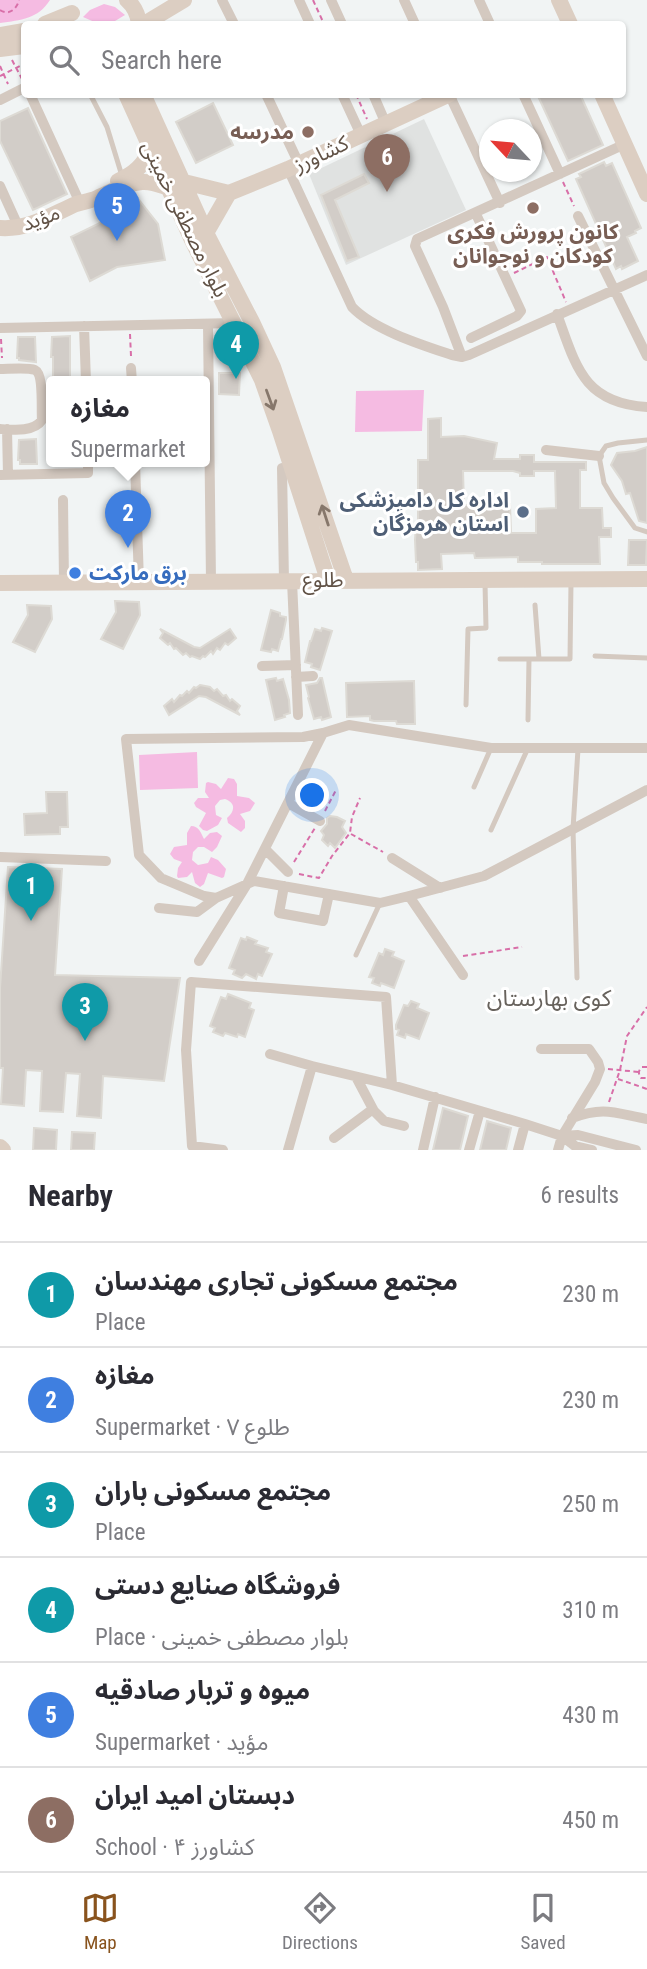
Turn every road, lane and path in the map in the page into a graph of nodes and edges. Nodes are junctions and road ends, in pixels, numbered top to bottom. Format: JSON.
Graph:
{"nodes":[{"id":1,"x":19,"y":0,"type":"edge"},
{"id":2,"x":127,"y":0,"type":"edge"},
{"id":3,"x":184,"y":0,"type":"edge"},
{"id":4,"x":222,"y":0,"type":"edge"},
{"id":5,"x":299,"y":0,"type":"edge"},
{"id":6,"x":313,"y":0,"type":"edge"},
{"id":7,"x":331,"y":0,"type":"edge"},
{"id":8,"x":404,"y":0,"type":"edge"},
{"id":9,"x":479,"y":0,"type":"edge"},
{"id":10,"x":559,"y":0,"type":"edge"},
{"id":11,"x":76,"y":8,"type":"edge"},
{"id":12,"x":0,"y":11,"type":"edge"},
{"id":13,"x":51,"y":21,"type":"edge"},
{"id":14,"x":140,"y":21,"type":"edge"},
{"id":15,"x":145,"y":21,"type":"edge"},
{"id":16,"x":232,"y":21,"type":"edge"},
{"id":17,"x":309,"y":21,"type":"edge"},
{"id":18,"x":323,"y":21,"type":"edge"},
{"id":19,"x":341,"y":21,"type":"edge"},
{"id":20,"x":414,"y":21,"type":"edge"},
{"id":21,"x":489,"y":21,"type":"edge"},
{"id":22,"x":569,"y":21,"type":"edge"},
{"id":23,"x":21,"y":32,"type":"edge"},
{"id":24,"x":0,"y":35,"type":"edge"},
{"id":25,"x":5,"y":52,"type":"edge"},
{"id":26,"x":21,"y":66,"type":"edge"},
{"id":27,"x":0,"y":67,"type":"edge"},
{"id":28,"x":16,"y":68,"type":"junction"},
{"id":29,"x":4,"y":74,"type":"junction"},
{"id":30,"x":0,"y":76,"type":"edge"},
{"id":31,"x":21,"y":77,"type":"edge"},
{"id":32,"x":21,"y":90,"type":"edge"},
{"id":33,"x":13,"y":94,"type":"junction"},
{"id":34,"x":32,"y":98,"type":"edge"},
{"id":35,"x":92,"y":98,"type":"edge"},
{"id":36,"x":128,"y":98,"type":"edge"},
{"id":37,"x":145,"y":98,"type":"edge"},
{"id":38,"x":268,"y":98,"type":"edge"},
{"id":39,"x":345,"y":98,"type":"edge"},
{"id":40,"x":358,"y":98,"type":"edge"},
{"id":41,"x":373,"y":98,"type":"edge"},
{"id":42,"x":442,"y":98,"type":"edge"},
{"id":43,"x":450,"y":98,"type":"edge"},
{"id":44,"x":525,"y":98,"type":"edge"},
{"id":45,"x":604,"y":98,"type":"edge"},
{"id":46,"x":0,"y":100,"type":"edge"},
{"id":47,"x":373,"y":130,"type":"junction"},
{"id":48,"x":625,"y":145,"type":"junction"},
{"id":49,"x":151,"y":149,"type":"junction"},
{"id":50,"x":293,"y":166,"type":"junction"},
{"id":51,"x":642,"y":167,"type":"edge"},
{"id":52,"x":560,"y":174,"type":"junction"},
{"id":53,"x":123,"y":179,"type":"junction"},
{"id":54,"x":176,"y":185,"type":"junction"},
{"id":55,"x":0,"y":186,"type":"edge"},
{"id":56,"x":229,"y":193,"type":"junction"},
{"id":57,"x":647,"y":194,"type":"edge"},
{"id":58,"x":80,"y":202,"type":"junction"},
{"id":59,"x":500,"y":203,"type":"junction"},
{"id":60,"x":476,"y":214,"type":"junction"},
{"id":61,"x":578,"y":216,"type":"joint"},
{"id":62,"x":0,"y":228,"type":"edge"},
{"id":63,"x":19,"y":228,"type":"junction"},
{"id":64,"x":206,"y":233,"type":"junction"},
{"id":65,"x":647,"y":275,"type":"edge"},
{"id":66,"x":506,"y":276,"type":"junction"},
{"id":67,"x":613,"y":289,"type":"junction"},
{"id":68,"x":569,"y":309,"type":"junction"},
{"id":69,"x":557,"y":314,"type":"junction"},
{"id":70,"x":235,"y":323,"type":"junction"},
{"id":71,"x":208,"y":324,"type":"junction"},
{"id":72,"x":84,"y":326,"type":"junction"},
{"id":73,"x":130,"y":326,"type":"junction"},
{"id":74,"x":0,"y":328,"type":"edge"},
{"id":75,"x":471,"y":338,"type":"dead end"},
{"id":76,"x":647,"y":356,"type":"edge"},
{"id":77,"x":462,"y":357,"type":"junction"},
{"id":78,"x":131,"y":368,"type":"joint"},
{"id":79,"x":1,"y":369,"type":"edge"},
{"id":80,"x":86,"y":376,"type":"edge"},
{"id":81,"x":132,"y":376,"type":"edge"},
{"id":82,"x":209,"y":376,"type":"edge"},
{"id":83,"x":647,"y":407,"type":"edge"},
{"id":84,"x":3,"y":429,"type":"edge"},
{"id":85,"x":647,"y":440,"type":"edge"},
{"id":86,"x":545,"y":450,"type":"dead end"},
{"id":87,"x":599,"y":456,"type":"junction"},
{"id":88,"x":88,"y":467,"type":"edge"},
{"id":89,"x":135,"y":467,"type":"edge"},
{"id":90,"x":210,"y":467,"type":"edge"},
{"id":91,"x":282,"y":468,"type":"dead end"},
{"id":92,"x":4,"y":475,"type":"edge"},
{"id":93,"x":309,"y":493,"type":"junction"},
{"id":94,"x":63,"y":500,"type":"dead end"},
{"id":95,"x":647,"y":532,"type":"edge"},
{"id":96,"x":485,"y":579,"type":"junction"},
{"id":97,"x":571,"y":579,"type":"junction"},
{"id":98,"x":647,"y":579,"type":"edge"},
{"id":99,"x":328,"y":580,"type":"junction"},
{"id":100,"x":346,"y":580,"type":"junction"},
{"id":101,"x":288,"y":581,"type":"junction"},
{"id":102,"x":139,"y":582,"type":"junction"},
{"id":103,"x":211,"y":582,"type":"junction"},
{"id":104,"x":0,"y":583,"type":"edge"},
{"id":105,"x":64,"y":583,"type":"junction"},
{"id":106,"x":535,"y":605,"type":"dead end"},
{"id":107,"x":595,"y":656,"type":"dead end"},
{"id":108,"x":647,"y":658,"type":"edge"},
{"id":109,"x":500,"y":659,"type":"dead end"},
{"id":110,"x":528,"y":659,"type":"junction"},
{"id":111,"x":539,"y":659,"type":"junction"},
{"id":112,"x":296,"y":665,"type":"junction"},
{"id":113,"x":262,"y":666,"type":"dead end"},
{"id":114,"x":313,"y":676,"type":"dead end"},
{"id":115,"x":296,"y":677,"type":"junction"},
{"id":116,"x":466,"y":705,"type":"dead end"},
{"id":117,"x":298,"y":715,"type":"dead end"},
{"id":118,"x":528,"y":720,"type":"dead end"},
{"id":119,"x":323,"y":733,"type":"junction"},
{"id":120,"x":491,"y":748,"type":"junction"},
{"id":121,"x":528,"y":748,"type":"junction"},
{"id":122,"x":578,"y":748,"type":"junction"},
{"id":123,"x":647,"y":748,"type":"edge"},
{"id":124,"x":474,"y":787,"type":"dead end"},
{"id":125,"x":336,"y":790,"type":"dead end"},
{"id":126,"x":647,"y":790,"type":"edge"},
{"id":127,"x":360,"y":798,"type":"dead end"},
{"id":128,"x":288,"y":803,"type":"junction"},
{"id":129,"x":320,"y":821,"type":"junction"},
{"id":130,"x":573,"y":829,"type":"junction"},
{"id":131,"x":491,"y":830,"type":"dead end"},
{"id":132,"x":350,"y":833,"type":"junction"},
{"id":133,"x":265,"y":849,"type":"junction"},
{"id":134,"x":0,"y":857,"type":"edge"},
{"id":135,"x":392,"y":858,"type":"joint"},
{"id":136,"x":106,"y":861,"type":"dead end"},
{"id":137,"x":288,"y":872,"type":"junction"},
{"id":138,"x":247,"y":884,"type":"junction"},
{"id":139,"x":284,"y":886,"type":"junction"},
{"id":140,"x":440,"y":888,"type":"junction"},
{"id":141,"x":329,"y":894,"type":"junction"},
{"id":142,"x":409,"y":896,"type":"junction"},
{"id":143,"x":216,"y":898,"type":"junction"},
{"id":144,"x":380,"y":903,"type":"junction"},
{"id":145,"x":159,"y":908,"type":"dead end"},
{"id":146,"x":522,"y":947,"type":"dead end"},
{"id":147,"x":356,"y":955,"type":"dead end"},
{"id":148,"x":452,"y":958,"type":"junction"},
{"id":149,"x":199,"y":961,"type":"dead end"},
{"id":150,"x":463,"y":975,"type":"dead end"},
{"id":151,"x":577,"y":978,"type":"dead end"},
{"id":152,"x":647,"y":1007,"type":"edge"},
{"id":153,"x":541,"y":1049,"type":"dead end"},
{"id":154,"x":270,"y":1054,"type":"dead end"},
{"id":155,"x":312,"y":1066,"type":"junction"},
{"id":156,"x":647,"y":1067,"type":"edge"},
{"id":157,"x":600,"y":1069,"type":"junction"},
{"id":158,"x":620,"y":1070,"type":"junction"},
{"id":159,"x":639,"y":1072,"type":"junction"},
{"id":160,"x":356,"y":1077,"type":"junction"},
{"id":161,"x":647,"y":1078,"type":"edge"},
{"id":162,"x":617,"y":1079,"type":"junction"},
{"id":163,"x":392,"y":1085,"type":"junction"},
{"id":164,"x":647,"y":1089,"type":"edge"},
{"id":165,"x":435,"y":1097,"type":"junction"},
{"id":166,"x":373,"y":1109,"type":"junction"},
{"id":167,"x":480,"y":1111,"type":"junction"},
{"id":168,"x":606,"y":1111,"type":"junction"},
{"id":169,"x":572,"y":1118,"type":"junction"},
{"id":170,"x":647,"y":1119,"type":"edge"},
{"id":171,"x":525,"y":1124,"type":"junction"},
{"id":172,"x":404,"y":1126,"type":"dead end"},
{"id":173,"x":562,"y":1136,"type":"junction"},
{"id":174,"x":334,"y":1138,"type":"dead end"},
{"id":175,"x":193,"y":1148,"type":"edge"},
{"id":176,"x":630,"y":1149,"type":"edge"},
{"id":177,"x":223,"y":1150,"type":"edge"},
{"id":178,"x":288,"y":1150,"type":"edge"},
{"id":179,"x":422,"y":1150,"type":"edge"},
{"id":180,"x":469,"y":1150,"type":"edge"},
{"id":181,"x":518,"y":1150,"type":"edge"},
{"id":182,"x":558,"y":1150,"type":"edge"},
{"id":183,"x":592,"y":1150,"type":"edge"}],
"edges":[{"from":1,"to":12,"type":"path"},
{"from":2,"to":14,"type":"street"},
{"from":3,"to":15,"type":"street"},
{"from":4,"to":16,"type":"street"},
{"from":5,"to":17,"type":"street"},
{"from":6,"to":18,"type":"path"},
{"from":7,"to":19,"type":"street"},
{"from":8,"to":20,"type":"street"},
{"from":9,"to":21,"type":"street"},
{"from":10,"to":22,"type":"street"},
{"from":11,"to":13,"type":"street"},
{"from":23,"to":24,"type":"street"},
{"from":25,"to":28,"type":"path"},
{"from":26,"to":28,"type":"path"},
{"from":27,"to":29,"type":"path"},
{"from":28,"to":29,"type":"path"},
{"from":28,"to":31,"type":"path"},
{"from":29,"to":30,"type":"path"},
{"from":29,"to":33,"type":"path"},
{"from":32,"to":33,"type":"street"},
{"from":33,"to":46,"type":"street"},
{"from":34,"to":58,"type":"street"},
{"from":35,"to":53,"type":"lane"},
{"from":36,"to":49,"type":"street","name":"بلوار مصطفی خمینی"},
{"from":37,"to":54,"type":"street","name":"بلوار مصطفی خمینی"},
{"from":38,"to":50,"type":"street"},
{"from":39,"to":47,"type":"street"},
{"from":40,"to":47,"type":"path"},
{"from":41,"to":47,"type":"street"},
{"from":42,"to":47,"type":"street","name":"کشاورز"},
{"from":43,"to":59,"type":"street"},
{"from":44,"to":52,"type":"street"},
{"from":45,"to":48,"type":"street"},
{"from":47,"to":50,"type":"street","name":"کشاورز"},
{"from":48,"to":51,"type":"street"},
{"from":48,"to":52,"type":"street"},
{"from":49,"to":53,"type":"street","name":"مؤید"},
{"from":49,"to":54,"type":"street","name":"بلوار مصطفی خمینی"},
{"from":50,"to":56,"type":"street","name":"کشاورز"},
{"from":50,"to":77,"type":"street"},
{"from":51,"to":57,"type":"street"},
{"from":52,"to":59,"type":"street"},
{"from":52,"to":61,"type":"path"},
{"from":53,"to":58,"type":"street","name":"مؤید"},
{"from":54,"to":56,"type":"street"},
{"from":54,"to":58,"type":"street","name":"مؤید"},
{"from":54,"to":64,"type":"street","name":"بلوار مصطفی خمینی"},
{"from":54,"to":70,"type":"street","name":"بلوار مصطفی خمینی"},
{"from":55,"to":63,"type":"street"},
{"from":56,"to":64,"type":"street"},
{"from":58,"to":63,"type":"street","name":"مؤید"},
{"from":59,"to":60,"type":"street"},
{"from":60,"to":66,"type":"street"},
{"from":60,"to":77,"type":"street"},
{"from":61,"to":67,"type":"street"},
{"from":62,"to":63,"type":"street","name":"مؤید"},
{"from":64,"to":93,"type":"street","name":"بلوار مصطفی خمینی"},
{"from":65,"to":67,"type":"street"},
{"from":66,"to":68,"type":"path"},
{"from":66,"to":75,"type":"street"},
{"from":67,"to":68,"type":"street"},
{"from":67,"to":76,"type":"street"},
{"from":68,"to":69,"type":"street"},
{"from":69,"to":77,"type":"street"},
{"from":69,"to":83,"type":"street"},
{"from":70,"to":71,"type":"street"},
{"from":70,"to":93,"type":"street","name":"بلوار مصطفی خمینی","one_way":true},
{"from":71,"to":73,"type":"street"},
{"from":71,"to":82,"type":"street"},
{"from":72,"to":73,"type":"street"},
{"from":72,"to":74,"type":"street"},
{"from":72,"to":80,"type":"street"},
{"from":73,"to":78,"type":"path"},
{"from":74,"to":79,"type":"path"},
{"from":78,"to":81,"type":"street"},
{"from":79,"to":84,"type":"street"},
{"from":84,"to":92,"type":"street"},
{"from":85,"to":87,"type":"lane"},
{"from":86,"to":87,"type":"street"},
{"from":87,"to":95,"type":"lane"},
{"from":88,"to":92,"type":"street"},
{"from":89,"to":102,"type":"street"},
{"from":90,"to":103,"type":"street"},
{"from":91,"to":101,"type":"street"},
{"from":93,"to":99,"type":"street","name":"بلوار مصطفی خمینی"},
{"from":100,"to":93,"type":"street","name":"بلوار مصطفی خمینی","one_way":true},
{"from":94,"to":105,"type":"street"},
{"from":96,"to":97,"type":"street","name":"طلوع"},
{"from":96,"to":100,"type":"street","name":"طلوع"},
{"from":96,"to":116,"type":"lane"},
{"from":97,"to":98,"type":"street","name":"طلوع"},
{"from":97,"to":111,"type":"lane"},
{"from":99,"to":100,"type":"street","name":"طلوع"},
{"from":99,"to":101,"type":"street","name":"طلوع"},
{"from":101,"to":103,"type":"street","name":"طلوع"},
{"from":101,"to":112,"type":"street"},
{"from":102,"to":103,"type":"street","name":"طلوع"},
{"from":102,"to":105,"type":"street","name":"طلوع"},
{"from":104,"to":105,"type":"street","name":"طلوع"},
{"from":106,"to":111,"type":"lane"},
{"from":107,"to":108,"type":"lane"},
{"from":109,"to":110,"type":"lane"},
{"from":110,"to":111,"type":"lane"},
{"from":110,"to":118,"type":"lane"},
{"from":112,"to":113,"type":"street"},
{"from":112,"to":115,"type":"street"},
{"from":114,"to":115,"type":"street"},
{"from":115,"to":117,"type":"street"},
{"from":119,"to":120,"type":"street"},
{"from":119,"to":128,"type":"street"},
{"from":119,"to":143,"type":"street"},
{"from":120,"to":121,"type":"street"},
{"from":120,"to":124,"type":"lane"},
{"from":121,"to":122,"type":"street"},
{"from":121,"to":131,"type":"lane"},
{"from":122,"to":123,"type":"street"},
{"from":122,"to":130,"type":"lane"},
{"from":125,"to":129,"type":"path"},
{"from":126,"to":130,"type":"street"},
{"from":127,"to":132,"type":"path"},
{"from":128,"to":129,"type":"street"},
{"from":128,"to":133,"type":"street"},
{"from":129,"to":137,"type":"path"},
{"from":130,"to":140,"type":"street"},
{"from":130,"to":151,"type":"lane"},
{"from":132,"to":135,"type":"path"},
{"from":132,"to":137,"type":"path"},
{"from":133,"to":137,"type":"street"},
{"from":133,"to":138,"type":"street"},
{"from":134,"to":136,"type":"street"},
{"from":135,"to":140,"type":"street"},
{"from":138,"to":139,"type":"street"},
{"from":138,"to":143,"type":"street"},
{"from":138,"to":149,"type":"street"},
{"from":139,"to":141,"type":"street"},
{"from":139,"to":141,"type":"street"},
{"from":140,"to":142,"type":"street"},
{"from":141,"to":144,"type":"street"},
{"from":142,"to":144,"type":"street"},
{"from":142,"to":148,"type":"street"},
{"from":143,"to":145,"type":"street"},
{"from":144,"to":147,"type":"lane"},
{"from":146,"to":148,"type":"path"},
{"from":148,"to":150,"type":"street"},
{"from":152,"to":158,"type":"path"},
{"from":153,"to":157,"type":"street"},
{"from":154,"to":155,"type":"street"},
{"from":155,"to":160,"type":"street"},
{"from":155,"to":178,"type":"street"},
{"from":156,"to":159,"type":"path"},
{"from":157,"to":158,"type":"path"},
{"from":157,"to":169,"type":"street"},
{"from":158,"to":159,"type":"path"},
{"from":158,"to":162,"type":"path"},
{"from":159,"to":161,"type":"path"},
{"from":160,"to":163,"type":"street"},
{"from":160,"to":166,"type":"street"},
{"from":162,"to":164,"type":"path"},
{"from":162,"to":168,"type":"path"},
{"from":163,"to":165,"type":"street"},
{"from":163,"to":175,"type":"street"},
{"from":165,"to":167,"type":"street"},
{"from":165,"to":179,"type":"street"},
{"from":166,"to":172,"type":"street"},
{"from":166,"to":174,"type":"street"},
{"from":167,"to":171,"type":"street"},
{"from":167,"to":180,"type":"street"},
{"from":168,"to":169,"type":"street"},
{"from":168,"to":170,"type":"street"},
{"from":169,"to":173,"type":"street"},
{"from":171,"to":173,"type":"street"},
{"from":171,"to":181,"type":"street"},
{"from":173,"to":176,"type":"street"},
{"from":173,"to":182,"type":"street"},
{"from":173,"to":183,"type":"street"},
{"from":175,"to":177,"type":"street"}]}
